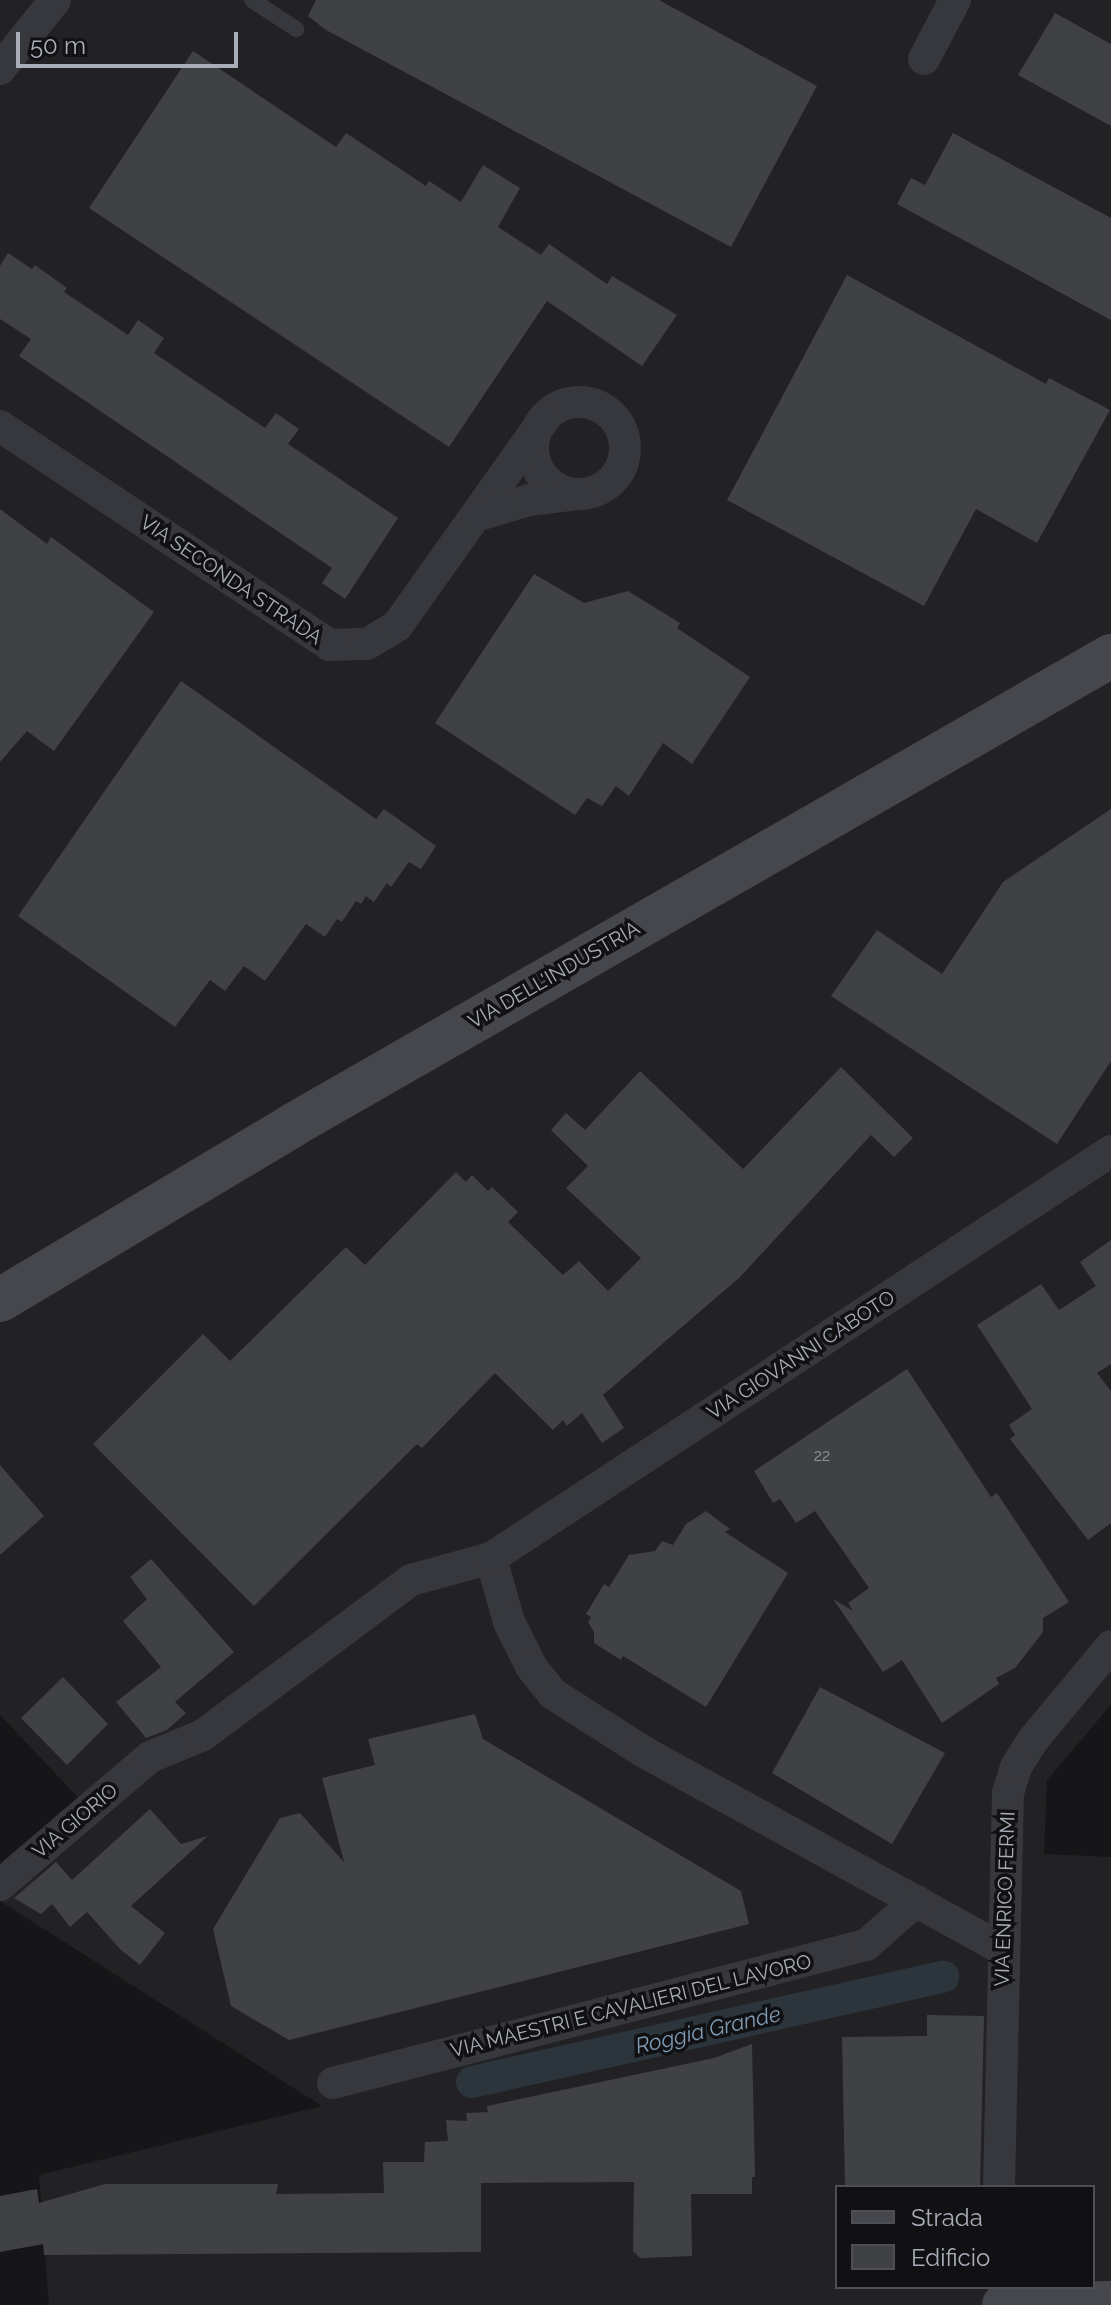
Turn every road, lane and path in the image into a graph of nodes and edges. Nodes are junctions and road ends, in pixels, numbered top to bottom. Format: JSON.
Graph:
{"nodes":[{"id":1,"x":55,"y":0,"type":"edge"},
{"id":2,"x":252,"y":0,"type":"edge"},
{"id":3,"x":955,"y":0,"type":"edge"},
{"id":4,"x":296,"y":29,"type":"dead end"},
{"id":5,"x":924,"y":59,"type":"dead end"},
{"id":6,"x":0,"y":69,"type":"edge"},
{"id":7,"x":545,"y":418,"type":"junction"},
{"id":8,"x":0,"y":426,"type":"edge"},
{"id":9,"x":582,"y":494,"type":"junction"},
{"id":10,"x":476,"y":516,"type":"junction"},
{"id":11,"x":1111,"y":656,"type":"edge"},
{"id":12,"x":1111,"y":1151,"type":"edge"},
{"id":13,"x":0,"y":1300,"type":"edge"},
{"id":14,"x":491,"y":1558,"type":"junction"},
{"id":15,"x":1111,"y":1646,"type":"edge"},
{"id":16,"x":150,"y":1757,"type":"joint"},
{"id":17,"x":0,"y":1885,"type":"edge"},
{"id":18,"x":916,"y":1901,"type":"junction"},
{"id":19,"x":1003,"y":1949,"type":"junction"},
{"id":20,"x":333,"y":2083,"type":"dead end"},
{"id":21,"x":999,"y":2185,"type":"edge"},
{"id":22,"x":1111,"y":2303,"type":"edge"},
{"id":23,"x":1004,"y":2305,"type":"edge"}],
"edges":[{"from":1,"to":6,"type":"street"},
{"from":2,"to":4,"type":"lane"},
{"from":3,"to":5,"type":"street"},
{"from":7,"to":9,"type":"street"},
{"from":7,"to":9,"type":"street"},
{"from":7,"to":10,"type":"street","name":"VIA SECONDA STRADA"},
{"from":8,"to":10,"type":"street","name":"VIA SECONDA STRADA"},
{"from":9,"to":10,"type":"street"},
{"from":11,"to":13,"type":"main road","name":"VIA DELL'INDUSTRIA"},
{"from":12,"to":14,"type":"street","name":"VIA GIOVANNI CABOTO"},
{"from":14,"to":16,"type":"street","name":"VIA GIOVANNI CABOTO"},
{"from":14,"to":18,"type":"street"},
{"from":15,"to":19,"type":"street","name":"VIA ENRICO FERMI"},
{"from":16,"to":17,"type":"street","name":"VIA GIORIO"},
{"from":18,"to":19,"type":"street"},
{"from":18,"to":20,"type":"street","name":"VIA MAESTRI E CAVALIERI DEL LAVORO"},
{"from":19,"to":21,"type":"street","name":"VIA ENRICO FERMI"},
{"from":22,"to":23,"type":"main road"}]}
